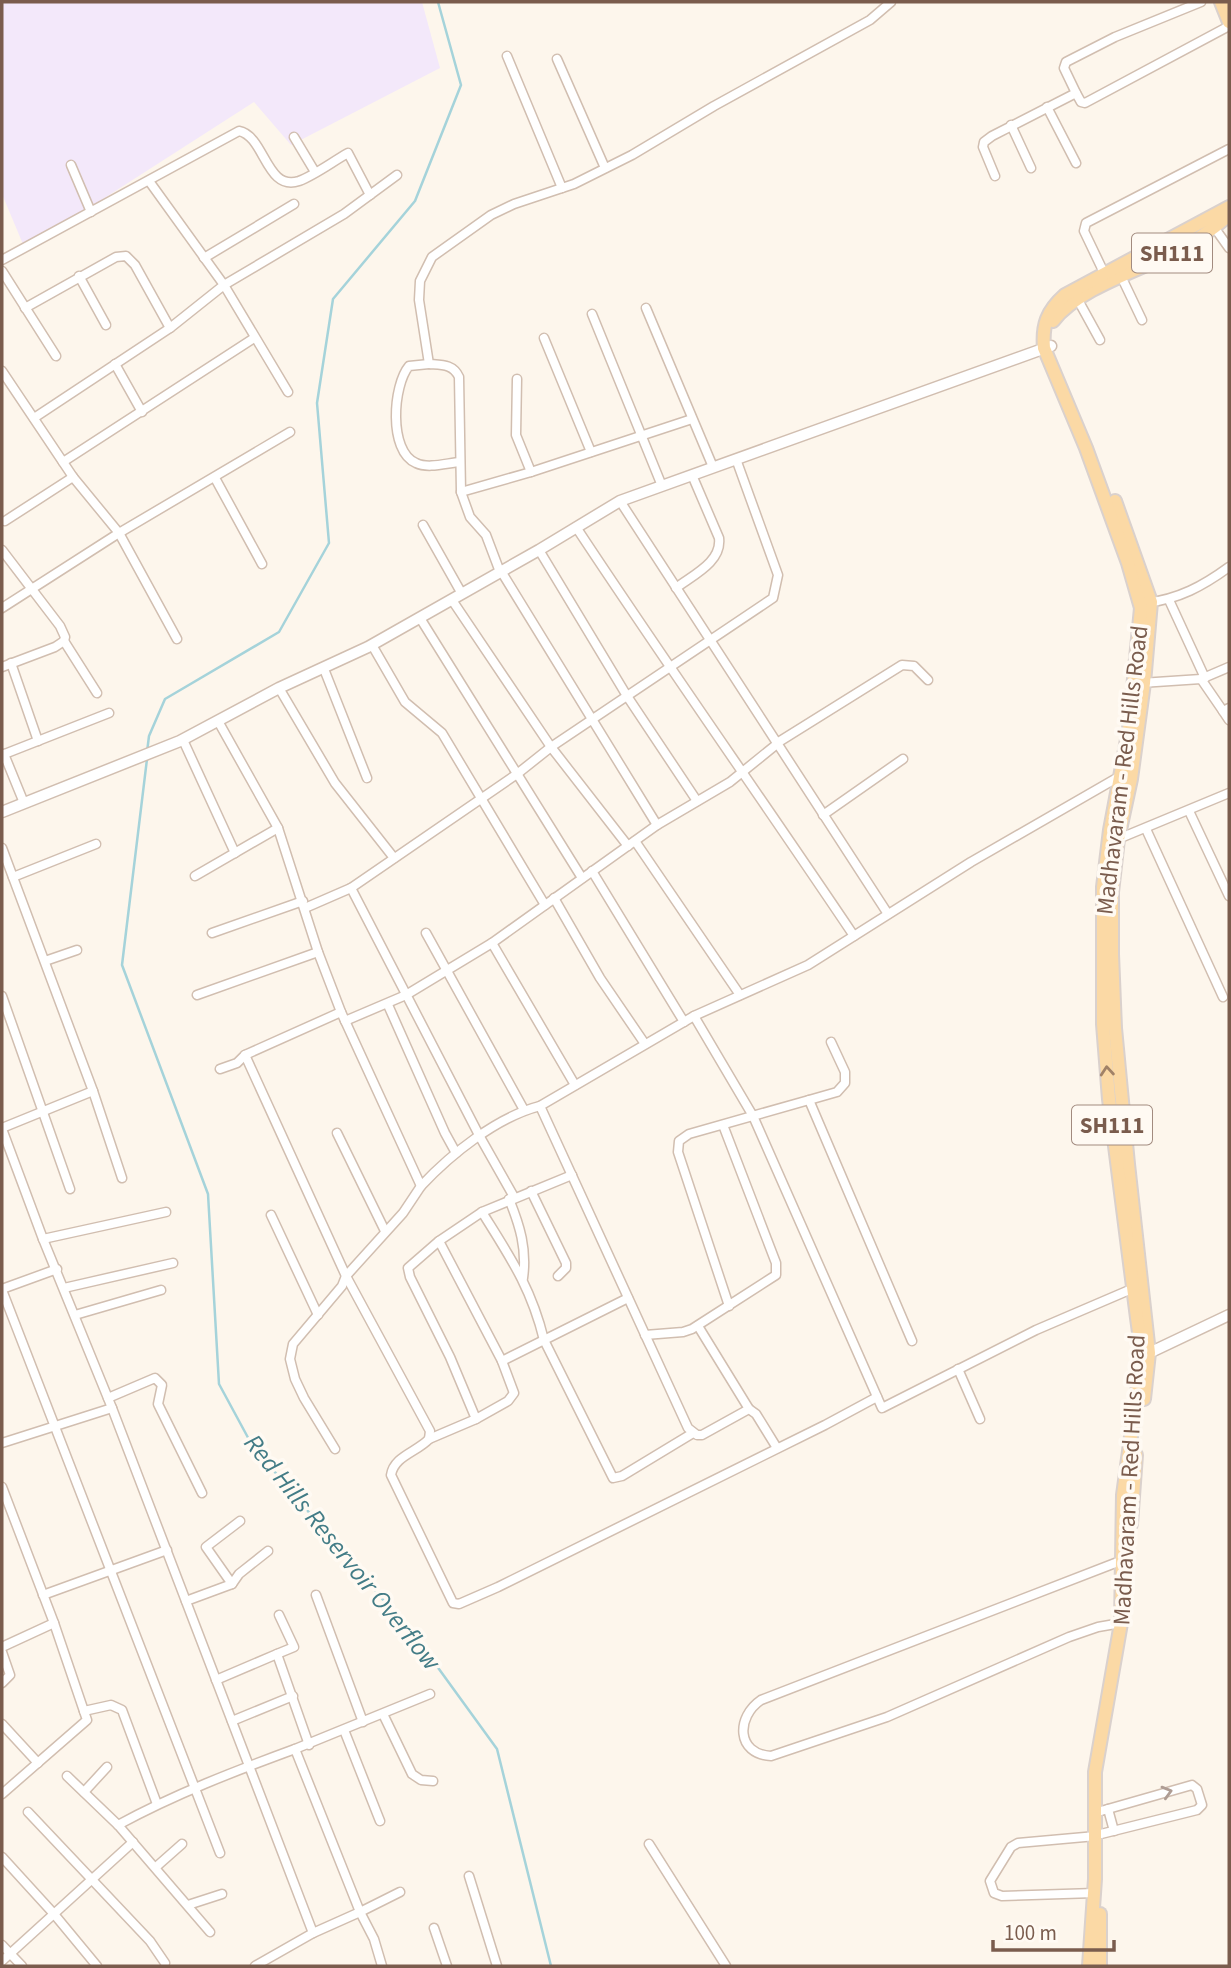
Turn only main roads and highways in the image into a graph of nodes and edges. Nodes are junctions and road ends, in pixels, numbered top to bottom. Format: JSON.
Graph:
{"nodes":[{"id":1,"x":1221,"y":2,"type":"edge"},
{"id":2,"x":1229,"y":24,"type":"edge"},
{"id":3,"x":1229,"y":207,"type":"edge"},
{"id":4,"x":1229,"y":215,"type":"edge"},
{"id":5,"x":1106,"y":278,"type":"junction"},
{"id":6,"x":1059,"y":306,"type":"junction"},
{"id":7,"x":1127,"y":776,"type":"junction"},
{"id":8,"x":1104,"y":1834,"type":"junction"},
{"id":9,"x":1089,"y":1966,"type":"edge"},
{"id":10,"x":1100,"y":1966,"type":"edge"}],
"edges":[{"from":1,"to":2,"type":"main road"},
{"from":3,"to":5,"type":"main road"},
{"from":4,"to":5,"type":"main road","number":"SH111"},
{"from":5,"to":6,"type":"main road"},
{"from":5,"to":6,"type":"main road"},
{"from":6,"to":7,"type":"main road","name":"Madhavaram - Red Hills Road","number":"SH111"},
{"from":7,"to":8,"type":"main road","name":"Madhavaram - Red Hills Road","number":"SH111"},
{"from":8,"to":7,"type":"main road","name":"Madhavaram - Red Hills Road","number":"SH111","one_way":true},
{"from":8,"to":9,"type":"main road","name":"Madhavaram - Red Hills Road","number":"SH111"},
{"from":8,"to":10,"type":"main road","name":"Madhavaram - Red Hills Road","number":"SH111"}]}
